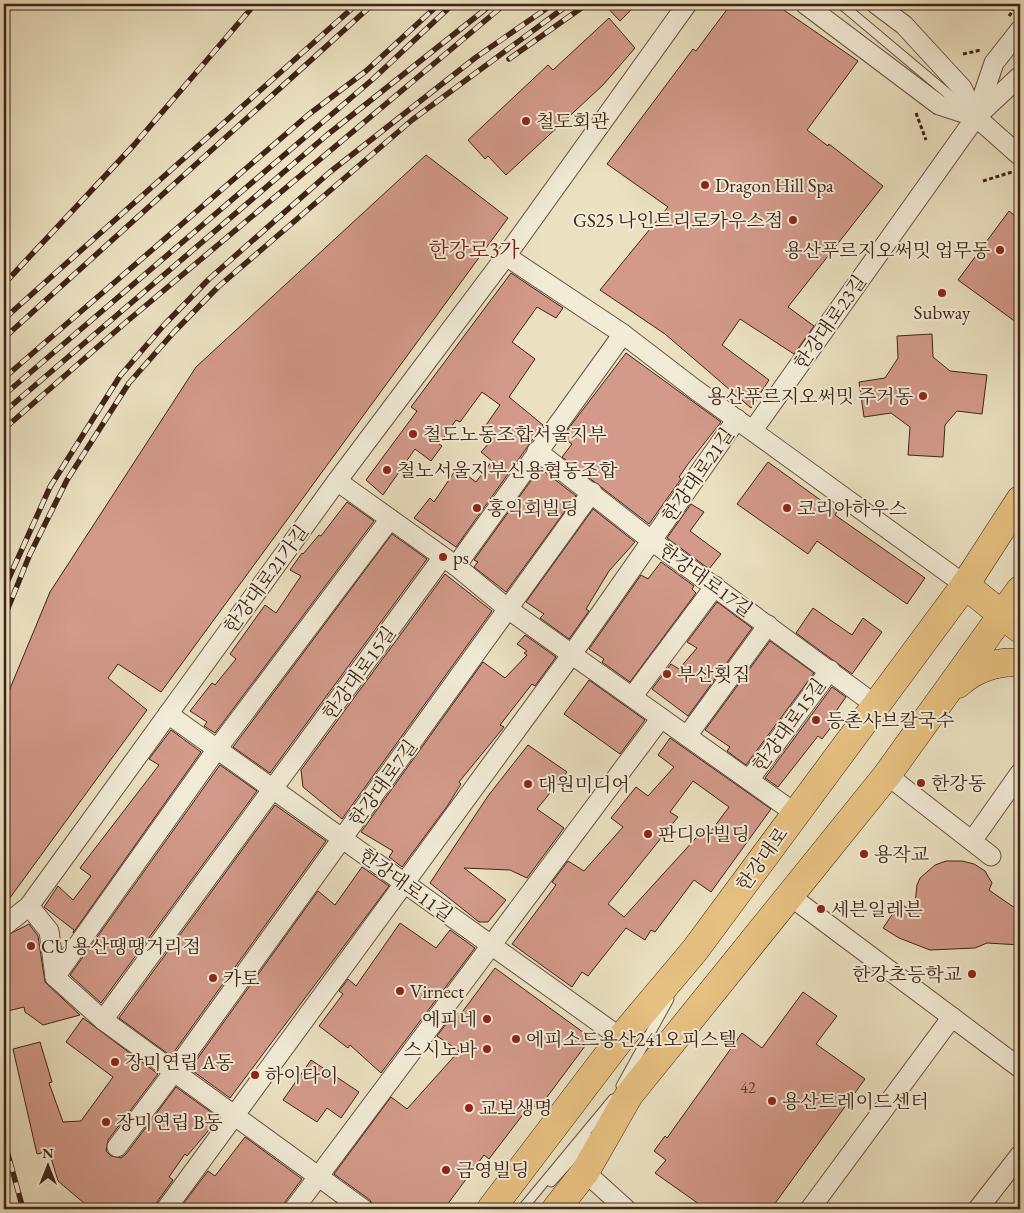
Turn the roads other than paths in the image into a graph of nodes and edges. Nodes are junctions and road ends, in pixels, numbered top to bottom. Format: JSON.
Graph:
{"nodes":[{"id":1,"x":687,"y":4,"type":"edge"},
{"id":2,"x":805,"y":4,"type":"edge"},
{"id":3,"x":841,"y":4,"type":"edge"},
{"id":4,"x":876,"y":4,"type":"edge"},
{"id":5,"x":1020,"y":30,"type":"edge"},
{"id":6,"x":1020,"y":76,"type":"edge"},
{"id":7,"x":976,"y":117,"type":"junction"},
{"id":8,"x":1016,"y":164,"type":"edge"},
{"id":9,"x":506,"y":256,"type":"junction"},
{"id":10,"x":623,"y":334,"type":"junction"},
{"id":11,"x":737,"y":419,"type":"junction"},
{"id":12,"x":753,"y":430,"type":"junction"},
{"id":13,"x":537,"y":451,"type":"junction"},
{"id":14,"x":337,"y":481,"type":"junction"},
{"id":15,"x":592,"y":492,"type":"junction"},
{"id":16,"x":1020,"y":500,"type":"edge"},
{"id":17,"x":390,"y":519,"type":"junction"},
{"id":18,"x":652,"y":541,"type":"junction"},
{"id":19,"x":450,"y":562,"type":"junction"},
{"id":20,"x":1020,"y":578,"type":"edge"},
{"id":21,"x":965,"y":585,"type":"junction"},
{"id":22,"x":715,"y":586,"type":"junction"},
{"id":23,"x":1020,"y":590,"type":"edge"},
{"id":24,"x":508,"y":609,"type":"junction"},
{"id":25,"x":1011,"y":621,"type":"edge"},
{"id":26,"x":768,"y":625,"type":"junction"},
{"id":27,"x":572,"y":654,"type":"junction"},
{"id":28,"x":1020,"y":663,"type":"edge"},
{"id":29,"x":830,"y":670,"type":"junction"},
{"id":30,"x":632,"y":697,"type":"junction"},
{"id":31,"x":939,"y":703,"type":"junction"},
{"id":32,"x":877,"y":706,"type":"junction"},
{"id":33,"x":168,"y":714,"type":"junction"},
{"id":34,"x":661,"y":718,"type":"junction"},
{"id":35,"x":687,"y":736,"type":"junction"},
{"id":36,"x":217,"y":750,"type":"junction"},
{"id":37,"x":1020,"y":773,"type":"edge"},
{"id":38,"x":887,"y":775,"type":"junction"},
{"id":39,"x":749,"y":780,"type":"junction"},
{"id":40,"x":274,"y":789,"type":"junction"},
{"id":41,"x":796,"y":813,"type":"junction"},
{"id":42,"x":342,"y":839,"type":"junction"},
{"id":43,"x":972,"y":841,"type":"junction"},
{"id":44,"x":991,"y":856,"type":"dead end"},
{"id":45,"x":404,"y":883,"type":"junction"},
{"id":46,"x":790,"y":896,"type":"junction"},
{"id":47,"x":29,"y":906,"type":"junction"},
{"id":48,"x":4,"y":926,"type":"edge"},
{"id":49,"x":492,"y":946,"type":"junction"},
{"id":50,"x":695,"y":950,"type":"junction"},
{"id":51,"x":55,"y":977,"type":"junction"},
{"id":52,"x":952,"y":1018,"type":"junction"},
{"id":53,"x":103,"y":1020,"type":"junction"},
{"id":54,"x":621,"y":1038,"type":"junction"},
{"id":55,"x":1020,"y":1068,"type":"edge"},
{"id":56,"x":173,"y":1072,"type":"junction"},
{"id":57,"x":629,"y":1095,"type":"junction"},
{"id":58,"x":235,"y":1117,"type":"junction"},
{"id":59,"x":117,"y":1147,"type":"dead end"},
{"id":60,"x":1020,"y":1155,"type":"edge"},
{"id":61,"x":585,"y":1172,"type":"junction"},
{"id":62,"x":318,"y":1176,"type":"junction"},
{"id":63,"x":166,"y":1209,"type":"edge"},
{"id":64,"x":294,"y":1209,"type":"edge"},
{"id":65,"x":363,"y":1209,"type":"edge"},
{"id":66,"x":491,"y":1209,"type":"edge"},
{"id":67,"x":522,"y":1209,"type":"edge"},
{"id":68,"x":529,"y":1209,"type":"edge"},
{"id":69,"x":556,"y":1209,"type":"edge"},
{"id":70,"x":626,"y":1209,"type":"edge"},
{"id":71,"x":810,"y":1209,"type":"edge"},
{"id":72,"x":978,"y":1209,"type":"edge"}],
"edges":[{"from":1,"to":9,"type":"street","name":"한강대로21가길"},
{"from":2,"to":7,"type":"street"},
{"from":3,"to":7,"type":"lane"},
{"from":4,"to":7,"type":"street"},
{"from":5,"to":7,"type":"street","name":"한강대로23길"},
{"from":6,"to":7,"type":"street","name":"한강대로23길"},
{"from":7,"to":8,"type":"street"},
{"from":7,"to":12,"type":"street","name":"한강대로23길"},
{"from":9,"to":10,"type":"street","name":"한강대로21길"},
{"from":9,"to":14,"type":"street","name":"한강대로21가길"},
{"from":10,"to":11,"type":"street","name":"한강대로21길"},
{"from":10,"to":13,"type":"street"},
{"from":11,"to":12,"type":"street","name":"한강대로21길"},
{"from":11,"to":18,"type":"street","name":"한강대로21길"},
{"from":12,"to":21,"type":"street","name":"한강대로21길"},
{"from":13,"to":15,"type":"street","name":"한강대로17길"},
{"from":13,"to":19,"type":"street"},
{"from":14,"to":17,"type":"street","name":"한강대로15길"},
{"from":14,"to":33,"type":"street","name":"한강대로21가길"},
{"from":15,"to":18,"type":"street","name":"한강대로17길"},
{"from":15,"to":24,"type":"street","name":"한강대로7길"},
{"from":16,"to":21,"type":"main road","name":"한강대로"},
{"from":17,"to":19,"type":"street","name":"한강대로15길"},
{"from":17,"to":36,"type":"street"},
{"from":18,"to":22,"type":"street","name":"한강대로17길"},
{"from":18,"to":27,"type":"street","name":"한강대로21길"},
{"from":19,"to":24,"type":"street","name":"한강대로15길"},
{"from":19,"to":40,"type":"street","name":"한강대로15길"},
{"from":20,"to":25,"type":"lane"},
{"from":21,"to":25,"type":"main road"},
{"from":21,"to":32,"type":"main road","name":"한강대로"},
{"from":22,"to":26,"type":"street","name":"한강대로17길"},
{"from":22,"to":30,"type":"street"},
{"from":23,"to":25,"type":"main road"},
{"from":24,"to":27,"type":"street","name":"한강대로15길"},
{"from":24,"to":42,"type":"street","name":"한강대로7길"},
{"from":25,"to":31,"type":"main road"},
{"from":26,"to":29,"type":"street","name":"한강대로17길"},
{"from":26,"to":35,"type":"street"},
{"from":27,"to":30,"type":"street","name":"한강대로15길"},
{"from":27,"to":45,"type":"street"},
{"from":28,"to":31,"type":"main road"},
{"from":29,"to":32,"type":"street","name":"한강대로17길"},
{"from":29,"to":39,"type":"street","name":"한강대로15길"},
{"from":30,"to":34,"type":"street","name":"한강대로15길"},
{"from":31,"to":38,"type":"main road"},
{"from":32,"to":41,"type":"main road","name":"한강대로"},
{"from":33,"to":36,"type":"street","name":"한강대로11길"},
{"from":33,"to":47,"type":"street","name":"한강대로21가길"},
{"from":34,"to":35,"type":"street","name":"한강대로15길"},
{"from":34,"to":49,"type":"street"},
{"from":35,"to":39,"type":"street","name":"한강대로15길"},
{"from":36,"to":40,"type":"street","name":"한강대로11길"},
{"from":36,"to":51,"type":"street"},
{"from":37,"to":43,"type":"street"},
{"from":38,"to":43,"type":"street"},
{"from":38,"to":46,"type":"main road"},
{"from":39,"to":41,"type":"street","name":"한강대로15길"},
{"from":40,"to":42,"type":"street","name":"한강대로11길"},
{"from":40,"to":53,"type":"street"},
{"from":41,"to":50,"type":"main road","name":"한강대로"},
{"from":42,"to":45,"type":"street","name":"한강대로11길"},
{"from":42,"to":56,"type":"street","name":"한강대로7길"},
{"from":43,"to":44,"type":"street"},
{"from":45,"to":49,"type":"street","name":"한강대로11길"},
{"from":45,"to":58,"type":"street"},
{"from":46,"to":52,"type":"street"},
{"from":46,"to":57,"type":"main road"},
{"from":47,"to":48,"type":"street","name":"한강대로21가길"},
{"from":47,"to":51,"type":"street"},
{"from":49,"to":54,"type":"street","name":"한강대로11길"},
{"from":49,"to":62,"type":"street"},
{"from":50,"to":54,"type":"main road","name":"한강대로"},
{"from":50,"to":67,"type":"lane"},
{"from":51,"to":53,"type":"street"},
{"from":52,"to":55,"type":"street"},
{"from":52,"to":71,"type":"street"},
{"from":53,"to":56,"type":"street"},
{"from":54,"to":66,"type":"main road","name":"한강대로"},
{"from":56,"to":58,"type":"street"},
{"from":56,"to":59,"type":"street","name":"한강대로7길"},
{"from":57,"to":61,"type":"main road"},
{"from":57,"to":68,"type":"lane"},
{"from":58,"to":62,"type":"street"},
{"from":58,"to":63,"type":"street"},
{"from":60,"to":72,"type":"street"},
{"from":61,"to":69,"type":"main road"},
{"from":61,"to":70,"type":"street"},
{"from":62,"to":64,"type":"street"},
{"from":62,"to":65,"type":"street"}]}
